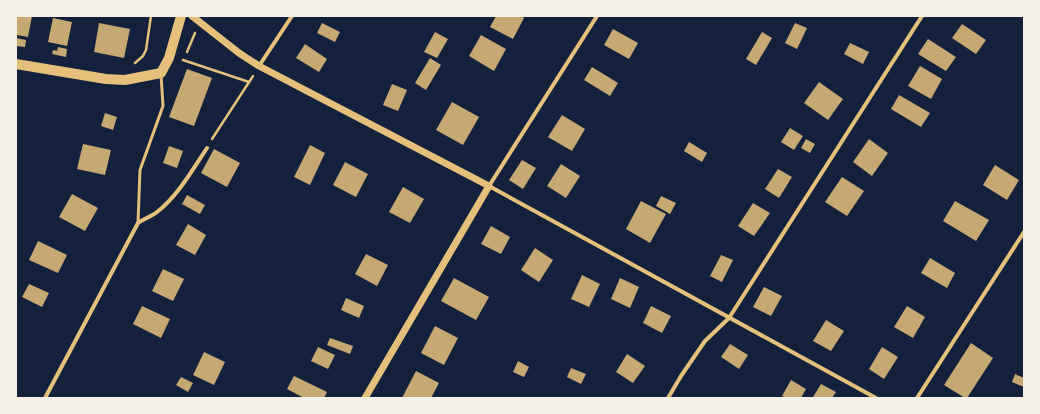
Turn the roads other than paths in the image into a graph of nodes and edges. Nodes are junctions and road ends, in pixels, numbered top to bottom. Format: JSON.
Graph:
{"nodes":[{"id":1,"x":181,"y":16,"type":"edge"},
{"id":2,"x":192,"y":16,"type":"edge"},
{"id":3,"x":292,"y":16,"type":"edge"},
{"id":4,"x":597,"y":16,"type":"edge"},
{"id":5,"x":922,"y":16,"type":"edge"},
{"id":6,"x":16,"y":64,"type":"edge"},
{"id":7,"x":259,"y":66,"type":"junction"},
{"id":8,"x":161,"y":73,"type":"junction"},
{"id":9,"x":207,"y":148,"type":"road end"},
{"id":10,"x":489,"y":186,"type":"junction"},
{"id":11,"x":138,"y":223,"type":"junction"},
{"id":12,"x":1024,"y":232,"type":"edge"},
{"id":13,"x":729,"y":318,"type":"junction"},
{"id":14,"x":45,"y":398,"type":"edge"},
{"id":15,"x":365,"y":398,"type":"edge"},
{"id":16,"x":668,"y":398,"type":"edge"},
{"id":17,"x":876,"y":398,"type":"edge"},
{"id":18,"x":917,"y":398,"type":"edge"}],
"edges":[{"from":1,"to":8,"type":"main road"},
{"from":2,"to":7,"type":"street"},
{"from":3,"to":7,"type":"street"},
{"from":4,"to":10,"type":"street"},
{"from":5,"to":13,"type":"street"},
{"from":6,"to":8,"type":"main road"},
{"from":7,"to":10,"type":"street"},
{"from":8,"to":11,"type":"lane"},
{"from":9,"to":11,"type":"street"},
{"from":10,"to":13,"type":"street"},
{"from":10,"to":15,"type":"street"},
{"from":11,"to":14,"type":"street"},
{"from":12,"to":18,"type":"street"},
{"from":13,"to":16,"type":"street"},
{"from":13,"to":17,"type":"street"}]}
